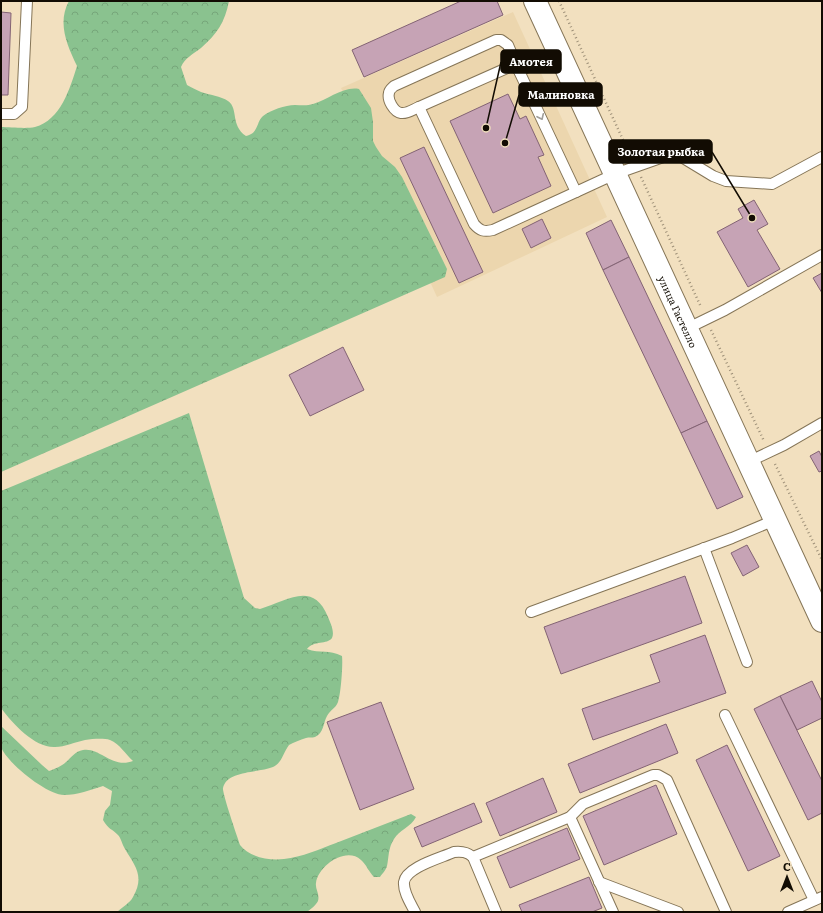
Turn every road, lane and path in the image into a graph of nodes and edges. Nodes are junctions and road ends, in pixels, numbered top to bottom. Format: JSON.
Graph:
{"nodes":[{"id":1,"x":27,"y":1,"type":"edge"},
{"id":2,"x":535,"y":1,"type":"edge"},
{"id":3,"x":559,"y":53,"type":"junction"},
{"id":4,"x":518,"y":68,"type":"junction"},
{"id":5,"x":419,"y":107,"type":"junction"},
{"id":6,"x":1,"y":114,"type":"edge"},
{"id":7,"x":822,"y":158,"type":"edge"},
{"id":8,"x":615,"y":174,"type":"junction"},
{"id":9,"x":576,"y":192,"type":"junction"},
{"id":10,"x":822,"y":255,"type":"edge"},
{"id":11,"x":686,"y":329,"type":"junction"},
{"id":12,"x":822,"y":423,"type":"edge"},
{"id":13,"x":748,"y":462,"type":"junction"},
{"id":14,"x":775,"y":520,"type":"junction"},
{"id":15,"x":704,"y":548,"type":"junction"},
{"id":16,"x":531,"y":612,"type":"dead end"},
{"id":17,"x":822,"y":621,"type":"edge"},
{"id":18,"x":747,"y":662,"type":"dead end"},
{"id":19,"x":725,"y":714,"type":"dead end"},
{"id":20,"x":570,"y":817,"type":"junction"},
{"id":21,"x":473,"y":857,"type":"junction"},
{"id":22,"x":599,"y":882,"type":"junction"},
{"id":23,"x":818,"y":898,"type":"edge"},
{"id":24,"x":415,"y":912,"type":"edge"},
{"id":25,"x":496,"y":912,"type":"edge"},
{"id":26,"x":613,"y":912,"type":"edge"},
{"id":27,"x":678,"y":912,"type":"edge"},
{"id":28,"x":726,"y":912,"type":"edge"},
{"id":29,"x":788,"y":912,"type":"edge"}],
"edges":[{"from":1,"to":6,"type":"lane"},
{"from":2,"to":3,"type":"street","name":"улица Гастелло"},
{"from":3,"to":4,"type":"lane"},
{"from":3,"to":8,"type":"street","name":"улица Гастелло"},
{"from":4,"to":5,"type":"lane"},
{"from":4,"to":5,"type":"lane"},
{"from":4,"to":9,"type":"lane","one_way":true},
{"from":5,"to":9,"type":"lane"},
{"from":7,"to":8,"type":"lane"},
{"from":8,"to":9,"type":"lane"},
{"from":8,"to":11,"type":"street","name":"улица Гастелло"},
{"from":10,"to":11,"type":"lane"},
{"from":11,"to":13,"type":"street","name":"улица Гастелло"},
{"from":12,"to":13,"type":"lane"},
{"from":13,"to":14,"type":"street","name":"улица Гастелло"},
{"from":14,"to":15,"type":"lane"},
{"from":14,"to":17,"type":"street","name":"улица Гастелло"},
{"from":15,"to":16,"type":"lane"},
{"from":15,"to":18,"type":"lane"},
{"from":19,"to":23,"type":"lane"},
{"from":20,"to":21,"type":"lane"},
{"from":20,"to":22,"type":"lane"},
{"from":20,"to":28,"type":"lane"},
{"from":21,"to":24,"type":"lane"},
{"from":21,"to":25,"type":"lane"},
{"from":22,"to":26,"type":"lane"},
{"from":22,"to":27,"type":"lane"},
{"from":23,"to":29,"type":"lane"}]}
